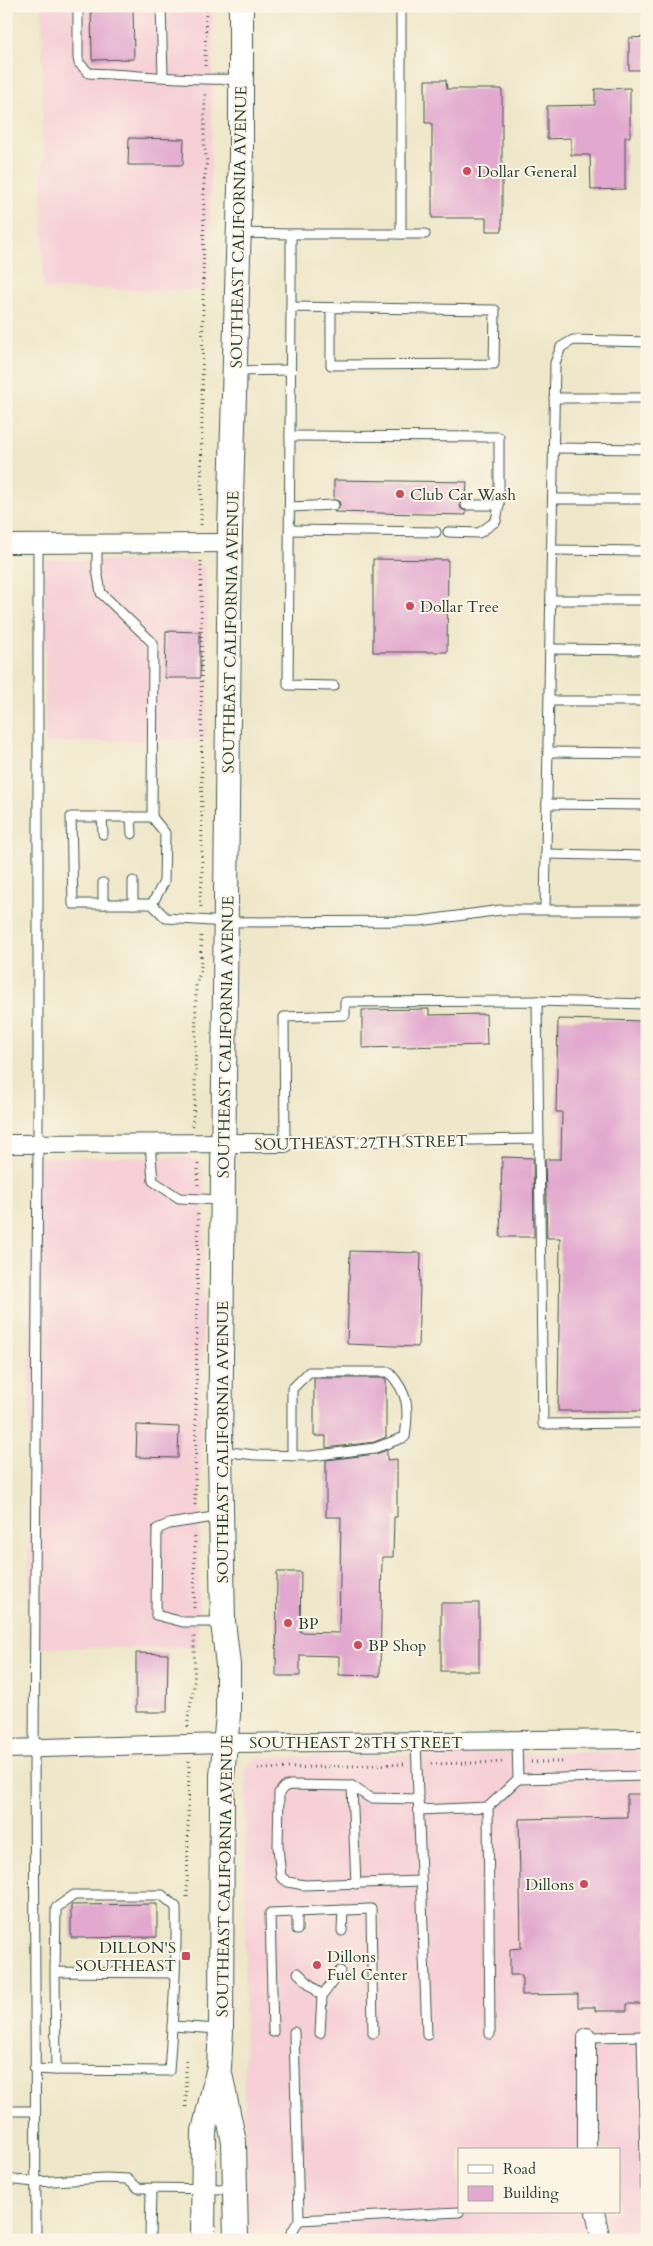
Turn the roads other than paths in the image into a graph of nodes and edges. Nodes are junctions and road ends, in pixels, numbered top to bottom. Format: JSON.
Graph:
{"nodes":[{"id":1,"x":78,"y":6,"type":"edge"},
{"id":2,"x":162,"y":6,"type":"edge"},
{"id":3,"x":242,"y":6,"type":"edge"},
{"id":4,"x":401,"y":6,"type":"edge"},
{"id":5,"x":163,"y":76,"type":"junction"},
{"id":6,"x":241,"y":79,"type":"junction"},
{"id":7,"x":239,"y":232,"type":"junction"},
{"id":8,"x":291,"y":234,"type":"junction"},
{"id":9,"x":401,"y":234,"type":"junction"},
{"id":10,"x":425,"y":234,"type":"dead end"},
{"id":11,"x":290,"y":307,"type":"junction"},
{"id":12,"x":331,"y":308,"type":"junction"},
{"id":13,"x":647,"y":342,"type":"edge"},
{"id":14,"x":290,"y":370,"type":"junction"},
{"id":15,"x":235,"y":371,"type":"junction"},
{"id":16,"x":554,"y":398,"type":"junction"},
{"id":17,"x":647,"y":398,"type":"edge"},
{"id":18,"x":290,"y":436,"type":"junction"},
{"id":19,"x":554,"y":448,"type":"junction"},
{"id":20,"x":647,"y":449,"type":"edge"},
{"id":21,"x":553,"y":499,"type":"junction"},
{"id":22,"x":647,"y":499,"type":"edge"},
{"id":23,"x":334,"y":505,"type":"dead end"},
{"id":24,"x":466,"y":505,"type":"dead end"},
{"id":25,"x":499,"y":505,"type":"junction"},
{"id":26,"x":290,"y":507,"type":"junction"},
{"id":27,"x":290,"y":530,"type":"junction"},
{"id":28,"x":436,"y":532,"type":"dead end"},
{"id":29,"x":448,"y":532,"type":"dead end"},
{"id":30,"x":230,"y":543,"type":"junction"},
{"id":31,"x":6,"y":544,"type":"edge"},
{"id":32,"x":38,"y":544,"type":"junction"},
{"id":33,"x":97,"y":544,"type":"junction"},
{"id":34,"x":552,"y":550,"type":"junction"},
{"id":35,"x":647,"y":551,"type":"edge"},
{"id":36,"x":550,"y":600,"type":"junction"},
{"id":37,"x":647,"y":600,"type":"edge"},
{"id":38,"x":550,"y":650,"type":"junction"},
{"id":39,"x":647,"y":650,"type":"edge"},
{"id":40,"x":334,"y":686,"type":"dead end"},
{"id":41,"x":549,"y":701,"type":"junction"},
{"id":42,"x":647,"y":701,"type":"edge"},
{"id":43,"x":548,"y":752,"type":"junction"},
{"id":44,"x":647,"y":753,"type":"edge"},
{"id":45,"x":547,"y":804,"type":"junction"},
{"id":46,"x":647,"y":805,"type":"edge"},
{"id":47,"x":102,"y":817,"type":"junction"},
{"id":48,"x":131,"y":817,"type":"junction"},
{"id":49,"x":152,"y":817,"type":"junction"},
{"id":50,"x":103,"y":834,"type":"dead end"},
{"id":51,"x":132,"y":834,"type":"dead end"},
{"id":52,"x":546,"y":854,"type":"junction"},
{"id":53,"x":647,"y":856,"type":"edge"},
{"id":54,"x":133,"y":881,"type":"dead end"},
{"id":55,"x":103,"y":883,"type":"dead end"},
{"id":56,"x":103,"y":904,"type":"junction"},
{"id":57,"x":133,"y":904,"type":"junction"},
{"id":58,"x":152,"y":904,"type":"junction"},
{"id":59,"x":544,"y":909,"type":"junction"},
{"id":60,"x":647,"y":910,"type":"edge"},
{"id":61,"x":226,"y":922,"type":"junction"},
{"id":62,"x":537,"y":1001,"type":"junction"},
{"id":63,"x":647,"y":1004,"type":"edge"},
{"id":64,"x":539,"y":1138,"type":"junction"},
{"id":65,"x":224,"y":1143,"type":"junction"},
{"id":66,"x":285,"y":1143,"type":"junction"},
{"id":67,"x":6,"y":1144,"type":"edge"},
{"id":68,"x":38,"y":1144,"type":"junction"},
{"id":69,"x":150,"y":1144,"type":"junction"},
{"id":70,"x":223,"y":1200,"type":"junction"},
{"id":71,"x":647,"y":1423,"type":"edge"},
{"id":72,"x":220,"y":1451,"type":"junction"},
{"id":73,"x":292,"y":1456,"type":"junction"},
{"id":74,"x":220,"y":1516,"type":"junction"},
{"id":75,"x":223,"y":1622,"type":"junction"},
{"id":76,"x":647,"y":1739,"type":"edge"},
{"id":77,"x":518,"y":1740,"type":"junction"},
{"id":78,"x":416,"y":1741,"type":"junction"},
{"id":79,"x":225,"y":1743,"type":"junction"},
{"id":80,"x":34,"y":1748,"type":"junction"},
{"id":81,"x":6,"y":1749,"type":"edge"},
{"id":82,"x":647,"y":1776,"type":"edge"},
{"id":83,"x":518,"y":1779,"type":"junction"},
{"id":84,"x":352,"y":1786,"type":"junction"},
{"id":85,"x":419,"y":1799,"type":"junction"},
{"id":86,"x":488,"y":1807,"type":"junction"},
{"id":87,"x":418,"y":1810,"type":"junction"},
{"id":88,"x":421,"y":1881,"type":"junction"},
{"id":89,"x":356,"y":1884,"type":"junction"},
{"id":90,"x":343,"y":1910,"type":"junction"},
{"id":91,"x":297,"y":1912,"type":"junction"},
{"id":92,"x":297,"y":1930,"type":"dead end"},
{"id":93,"x":342,"y":1931,"type":"dead end"},
{"id":94,"x":340,"y":1971,"type":"dead end"},
{"id":95,"x":55,"y":1972,"type":"junction"},
{"id":96,"x":175,"y":1973,"type":"junction"},
{"id":97,"x":298,"y":1973,"type":"dead end"},
{"id":98,"x":322,"y":1996,"type":"junction"},
{"id":99,"x":172,"y":2026,"type":"junction"},
{"id":100,"x":222,"y":2030,"type":"junction"},
{"id":101,"x":273,"y":2032,"type":"dead end"},
{"id":102,"x":294,"y":2032,"type":"dead end"},
{"id":103,"x":320,"y":2033,"type":"dead end"},
{"id":104,"x":373,"y":2034,"type":"dead end"},
{"id":105,"x":427,"y":2034,"type":"dead end"},
{"id":106,"x":490,"y":2034,"type":"dead end"},
{"id":107,"x":644,"y":2036,"type":"edge"},
{"id":108,"x":587,"y":2037,"type":"joint"},
{"id":109,"x":219,"y":2067,"type":"junction"},
{"id":110,"x":34,"y":2069,"type":"junction"},
{"id":111,"x":56,"y":2070,"type":"junction"},
{"id":112,"x":6,"y":2111,"type":"edge"},
{"id":113,"x":35,"y":2111,"type":"junction"},
{"id":114,"x":587,"y":2148,"type":"edge"},
{"id":115,"x":6,"y":2179,"type":"edge"},
{"id":116,"x":35,"y":2182,"type":"junction"},
{"id":117,"x":151,"y":2189,"type":"junction"},
{"id":118,"x":203,"y":2189,"type":"junction"},
{"id":119,"x":235,"y":2189,"type":"junction"},
{"id":120,"x":458,"y":2212,"type":"edge"},
{"id":121,"x":595,"y":2214,"type":"edge"},
{"id":122,"x":299,"y":2220,"type":"junction"},
{"id":123,"x":36,"y":2240,"type":"edge"},
{"id":124,"x":150,"y":2240,"type":"edge"},
{"id":125,"x":203,"y":2240,"type":"edge"},
{"id":126,"x":236,"y":2240,"type":"edge"},
{"id":127,"x":287,"y":2240,"type":"edge"},
{"id":128,"x":601,"y":2240,"type":"edge"},
{"id":129,"x":647,"y":2240,"type":"edge"}],
"edges":[{"from":1,"to":5,"type":"lane"},
{"from":2,"to":5,"type":"lane"},
{"from":3,"to":6,"type":"main road","name":"SOUTHEAST CALIFORNIA AVENUE"},
{"from":4,"to":9,"type":"lane"},
{"from":5,"to":6,"type":"lane"},
{"from":6,"to":7,"type":"main road","name":"SOUTHEAST CALIFORNIA AVENUE"},
{"from":7,"to":8,"type":"lane"},
{"from":7,"to":15,"type":"main road","name":"SOUTHEAST CALIFORNIA AVENUE"},
{"from":8,"to":9,"type":"lane"},
{"from":8,"to":11,"type":"lane"},
{"from":9,"to":10,"type":"lane"},
{"from":11,"to":12,"type":"lane"},
{"from":11,"to":14,"type":"lane"},
{"from":12,"to":12,"type":"lane"},
{"from":13,"to":16,"type":"lane"},
{"from":14,"to":15,"type":"lane"},
{"from":14,"to":18,"type":"lane"},
{"from":15,"to":30,"type":"main road","name":"SOUTHEAST CALIFORNIA AVENUE"},
{"from":16,"to":17,"type":"lane"},
{"from":16,"to":19,"type":"lane"},
{"from":18,"to":25,"type":"lane"},
{"from":18,"to":26,"type":"lane"},
{"from":19,"to":20,"type":"lane"},
{"from":19,"to":21,"type":"lane"},
{"from":21,"to":22,"type":"lane"},
{"from":21,"to":34,"type":"lane"},
{"from":23,"to":26,"type":"lane"},
{"from":24,"to":25,"type":"lane"},
{"from":25,"to":29,"type":"lane"},
{"from":26,"to":27,"type":"lane"},
{"from":27,"to":28,"type":"lane"},
{"from":27,"to":40,"type":"lane"},
{"from":30,"to":33,"type":"street"},
{"from":30,"to":61,"type":"main road","name":"SOUTHEAST CALIFORNIA AVENUE"},
{"from":31,"to":32,"type":"street"},
{"from":32,"to":33,"type":"street"},
{"from":32,"to":68,"type":"lane"},
{"from":33,"to":49,"type":"lane"},
{"from":34,"to":35,"type":"lane"},
{"from":34,"to":36,"type":"lane"},
{"from":36,"to":37,"type":"lane"},
{"from":36,"to":38,"type":"lane"},
{"from":38,"to":39,"type":"lane"},
{"from":38,"to":41,"type":"lane"},
{"from":41,"to":42,"type":"lane"},
{"from":41,"to":43,"type":"lane"},
{"from":43,"to":44,"type":"lane"},
{"from":43,"to":45,"type":"lane"},
{"from":45,"to":46,"type":"lane"},
{"from":45,"to":52,"type":"lane"},
{"from":47,"to":48,"type":"lane"},
{"from":47,"to":50,"type":"lane"},
{"from":47,"to":56,"type":"lane"},
{"from":48,"to":49,"type":"lane"},
{"from":48,"to":51,"type":"lane"},
{"from":49,"to":58,"type":"lane"},
{"from":52,"to":53,"type":"lane"},
{"from":52,"to":59,"type":"lane"},
{"from":54,"to":57,"type":"lane"},
{"from":55,"to":56,"type":"lane"},
{"from":56,"to":57,"type":"lane"},
{"from":57,"to":58,"type":"lane"},
{"from":58,"to":61,"type":"lane"},
{"from":59,"to":60,"type":"lane"},
{"from":59,"to":61,"type":"lane"},
{"from":61,"to":65,"type":"main road","name":"SOUTHEAST CALIFORNIA AVENUE"},
{"from":62,"to":63,"type":"lane"},
{"from":62,"to":64,"type":"lane"},
{"from":62,"to":66,"type":"lane"},
{"from":64,"to":66,"type":"lane","name":"SOUTHEAST 27TH STREET"},
{"from":64,"to":71,"type":"lane"},
{"from":65,"to":66,"type":"street","name":"SOUTHEAST 27TH STREET"},
{"from":65,"to":69,"type":"street","name":"SOUTHEAST 27TH STREET"},
{"from":65,"to":70,"type":"main road","name":"SOUTHEAST CALIFORNIA AVENUE"},
{"from":67,"to":68,"type":"street","name":"SOUTHEAST 27TH STREET"},
{"from":68,"to":69,"type":"street","name":"SOUTHEAST 27TH STREET"},
{"from":68,"to":80,"type":"lane"},
{"from":69,"to":70,"type":"lane"},
{"from":70,"to":72,"type":"main road","name":"SOUTHEAST CALIFORNIA AVENUE"},
{"from":72,"to":73,"type":"lane"},
{"from":72,"to":74,"type":"main road","name":"SOUTHEAST CALIFORNIA AVENUE"},
{"from":73,"to":73,"type":"lane"},
{"from":74,"to":75,"type":"main road","name":"SOUTHEAST CALIFORNIA AVENUE"},
{"from":74,"to":75,"type":"lane"},
{"from":75,"to":79,"type":"main road","name":"SOUTHEAST CALIFORNIA AVENUE"},
{"from":76,"to":77,"type":"street","name":"SOUTHEAST 28TH STREET"},
{"from":77,"to":78,"type":"street","name":"SOUTHEAST 28TH STREET"},
{"from":77,"to":83,"type":"lane"},
{"from":78,"to":79,"type":"street","name":"SOUTHEAST 28TH STREET"},
{"from":78,"to":85,"type":"lane"},
{"from":79,"to":80,"type":"street","name":"SOUTHEAST 28TH STREET"},
{"from":79,"to":100,"type":"main road","name":"SOUTHEAST CALIFORNIA AVENUE"},
{"from":80,"to":81,"type":"street","name":"SOUTHEAST 28TH STREET"},
{"from":80,"to":110,"type":"lane"},
{"from":82,"to":83,"type":"lane"},
{"from":83,"to":86,"type":"lane"},
{"from":84,"to":85,"type":"lane"},
{"from":84,"to":89,"type":"lane"},
{"from":84,"to":89,"type":"lane"},
{"from":85,"to":87,"type":"lane"},
{"from":86,"to":87,"type":"lane"},
{"from":86,"to":106,"type":"lane"},
{"from":87,"to":88,"type":"lane"},
{"from":88,"to":89,"type":"lane"},
{"from":88,"to":105,"type":"lane"},
{"from":90,"to":91,"type":"lane"},
{"from":90,"to":93,"type":"lane"},
{"from":90,"to":104,"type":"lane"},
{"from":91,"to":92,"type":"lane"},
{"from":91,"to":101,"type":"lane"},
{"from":94,"to":98,"type":"lane"},
{"from":95,"to":96,"type":"lane"},
{"from":95,"to":96,"type":"lane"},
{"from":95,"to":111,"type":"lane"},
{"from":96,"to":99,"type":"lane"},
{"from":97,"to":98,"type":"lane"},
{"from":98,"to":103,"type":"lane"},
{"from":99,"to":100,"type":"lane"},
{"from":99,"to":111,"type":"lane"},
{"from":100,"to":109,"type":"main road","name":"SOUTHEAST CALIFORNIA AVENUE"},
{"from":102,"to":122,"type":"lane"},
{"from":107,"to":108,"type":"lane"},
{"from":107,"to":129,"type":"lane"},
{"from":108,"to":114,"type":"street"},
{"from":109,"to":118,"type":"main road","name":"SOUTHEAST CALIFORNIA AVENUE"},
{"from":109,"to":119,"type":"main road","name":"SOUTHEAST CALIFORNIA AVENUE"},
{"from":110,"to":111,"type":"lane"},
{"from":110,"to":113,"type":"lane"},
{"from":112,"to":113,"type":"lane"},
{"from":113,"to":116,"type":"lane"},
{"from":115,"to":116,"type":"lane"},
{"from":116,"to":117,"type":"lane"},
{"from":116,"to":123,"type":"lane"},
{"from":117,"to":118,"type":"lane"},
{"from":117,"to":124,"type":"lane"},
{"from":118,"to":119,"type":"lane"},
{"from":118,"to":125,"type":"main road","name":"SOUTHEAST CALIFORNIA AVENUE"},
{"from":119,"to":126,"type":"main road","name":"SOUTHEAST CALIFORNIA AVENUE"},
{"from":120,"to":122,"type":"lane"},
{"from":121,"to":128,"type":"street"},
{"from":122,"to":127,"type":"lane"}]}
